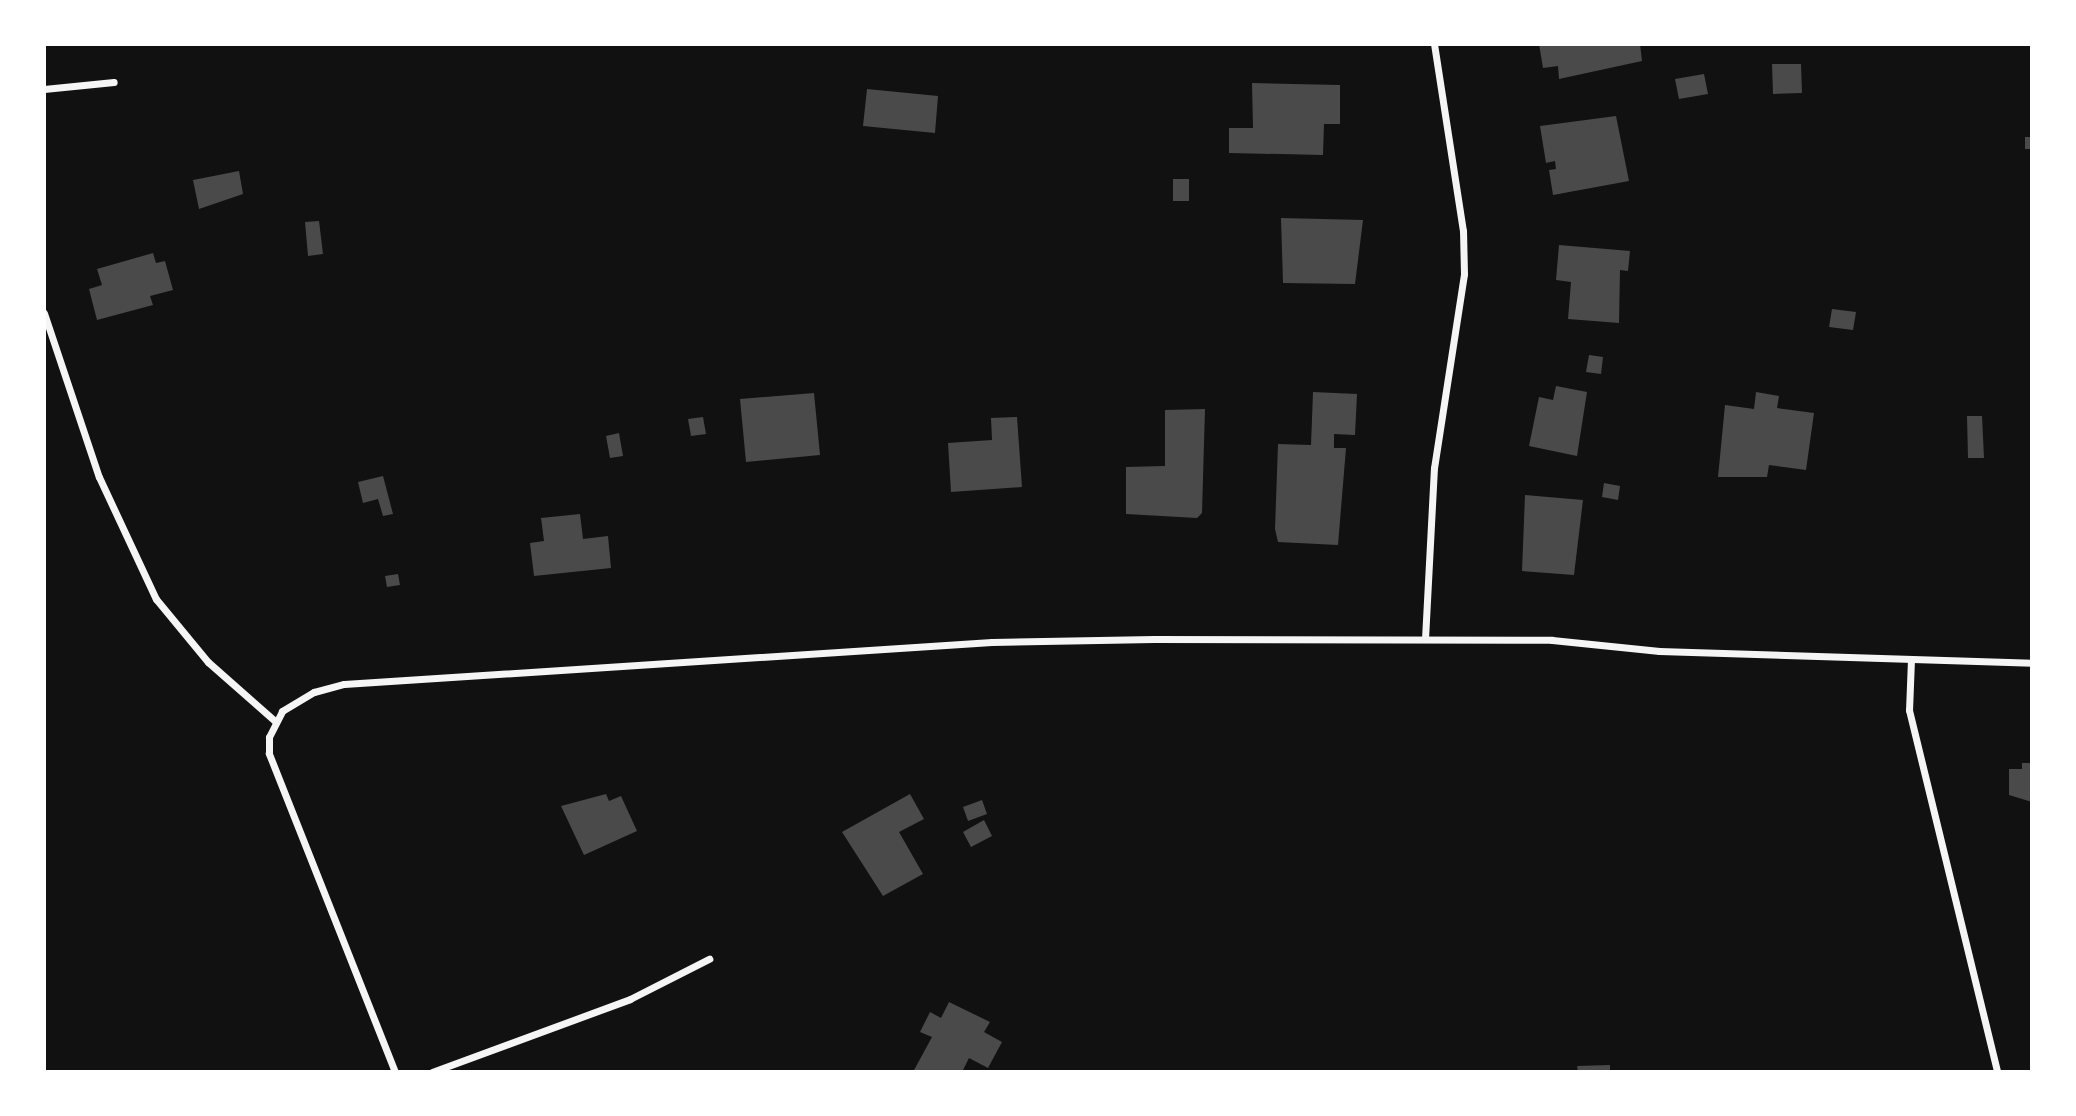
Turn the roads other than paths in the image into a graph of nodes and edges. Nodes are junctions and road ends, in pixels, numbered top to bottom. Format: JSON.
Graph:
{"nodes":[{"id":1,"x":1434,"y":44,"type":"edge"},
{"id":2,"x":114,"y":82,"type":"dead end"},
{"id":3,"x":44,"y":89,"type":"edge"},
{"id":4,"x":44,"y":313,"type":"edge"},
{"id":5,"x":1425,"y":639,"type":"junction"},
{"id":6,"x":1910,"y":659,"type":"junction"},
{"id":7,"x":2032,"y":663,"type":"edge"},
{"id":8,"x":275,"y":721,"type":"junction"},
{"id":9,"x":709,"y":959,"type":"dead end"},
{"id":10,"x":395,"y":1072,"type":"edge"},
{"id":11,"x":432,"y":1072,"type":"edge"},
{"id":12,"x":1997,"y":1072,"type":"edge"}],
"edges":[{"from":1,"to":5,"type":"street"},
{"from":2,"to":3,"type":"street"},
{"from":4,"to":8,"type":"street"},
{"from":5,"to":6,"type":"street"},
{"from":5,"to":8,"type":"street"},
{"from":6,"to":7,"type":"street"},
{"from":6,"to":12,"type":"street"},
{"from":8,"to":10,"type":"street"},
{"from":9,"to":11,"type":"street"}]}
